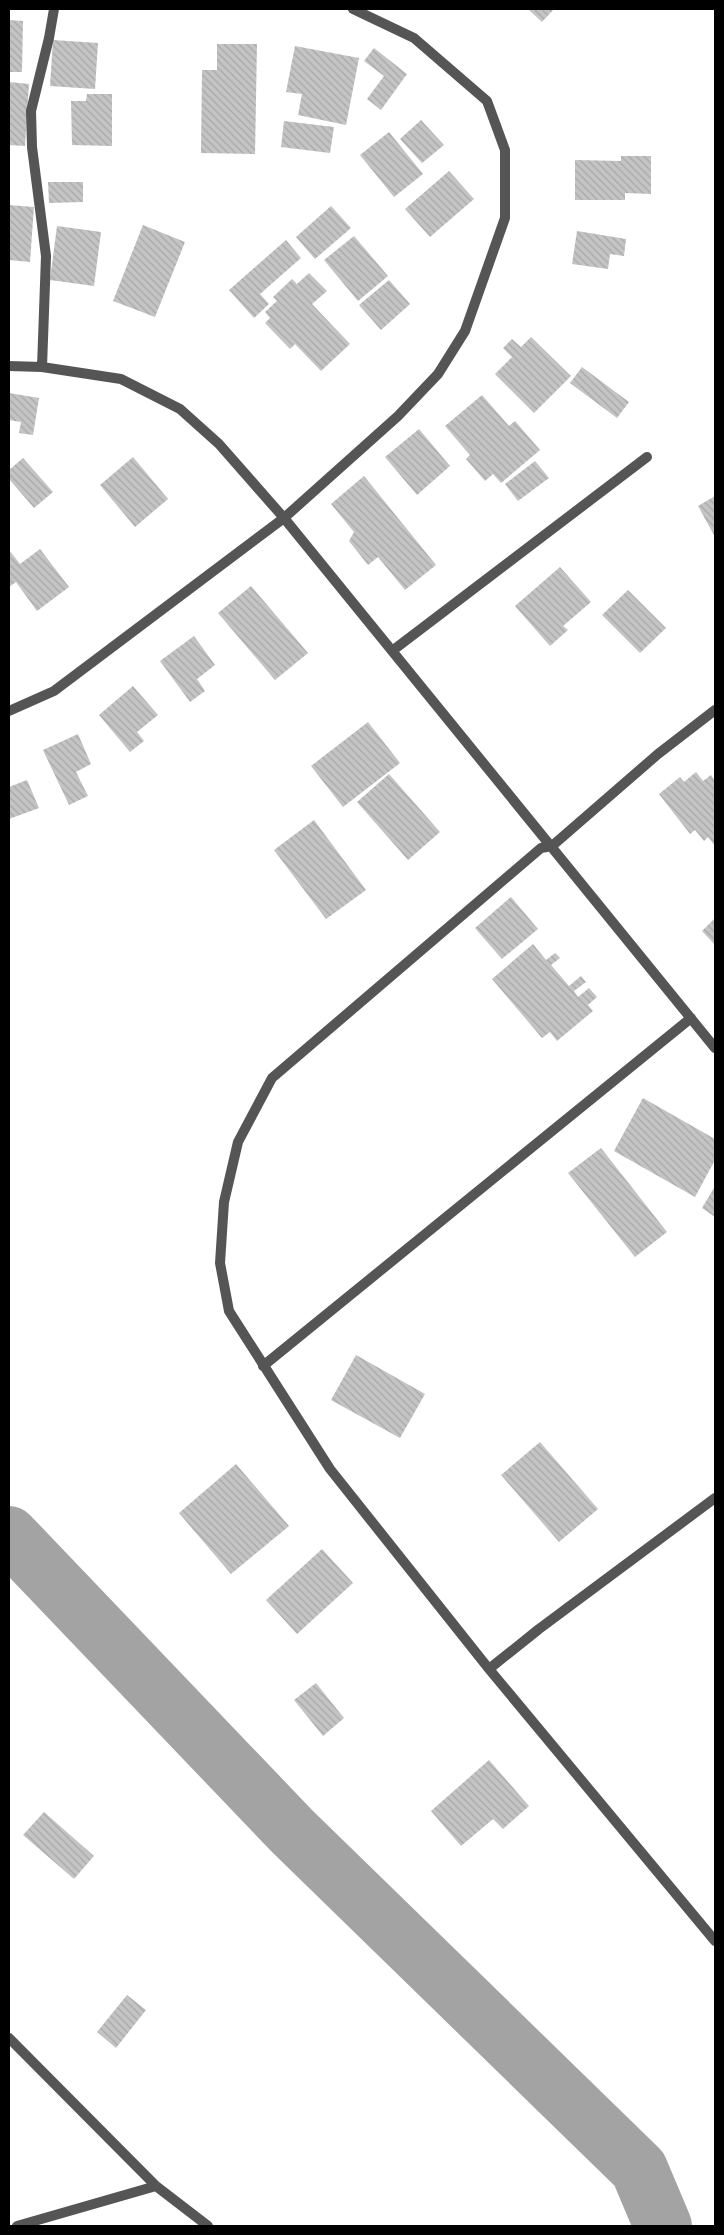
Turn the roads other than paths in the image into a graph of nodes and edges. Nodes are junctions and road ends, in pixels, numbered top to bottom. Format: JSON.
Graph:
{"nodes":[{"id":1,"x":54,"y":9,"type":"edge"},
{"id":2,"x":353,"y":9,"type":"edge"},
{"id":3,"x":9,"y":366,"type":"edge"},
{"id":4,"x":42,"y":367,"type":"junction"},
{"id":5,"x":647,"y":457,"type":"dead end"},
{"id":6,"x":284,"y":518,"type":"junction"},
{"id":7,"x":392,"y":651,"type":"junction"},
{"id":8,"x":715,"y":710,"type":"edge"},
{"id":9,"x":9,"y":711,"type":"edge"},
{"id":10,"x":552,"y":846,"type":"junction"},
{"id":11,"x":691,"y":1018,"type":"junction"},
{"id":12,"x":715,"y":1048,"type":"edge"},
{"id":13,"x":263,"y":1366,"type":"junction"},
{"id":14,"x":715,"y":1498,"type":"edge"},
{"id":15,"x":489,"y":1669,"type":"junction"},
{"id":16,"x":715,"y":1941,"type":"edge"},
{"id":17,"x":9,"y":2038,"type":"edge"},
{"id":18,"x":156,"y":2186,"type":"junction"},
{"id":19,"x":17,"y":2226,"type":"edge"},
{"id":20,"x":208,"y":2226,"type":"edge"}],
"edges":[{"from":1,"to":4,"type":"street"},
{"from":2,"to":6,"type":"street"},
{"from":3,"to":4,"type":"street"},
{"from":4,"to":6,"type":"street"},
{"from":5,"to":7,"type":"street"},
{"from":6,"to":7,"type":"street"},
{"from":6,"to":9,"type":"street"},
{"from":7,"to":10,"type":"street"},
{"from":8,"to":10,"type":"street"},
{"from":10,"to":11,"type":"street"},
{"from":10,"to":13,"type":"street"},
{"from":11,"to":12,"type":"street"},
{"from":11,"to":13,"type":"street"},
{"from":13,"to":15,"type":"street"},
{"from":14,"to":15,"type":"street"},
{"from":15,"to":16,"type":"street"},
{"from":17,"to":18,"type":"street"},
{"from":18,"to":19,"type":"street"},
{"from":18,"to":20,"type":"street"}]}
